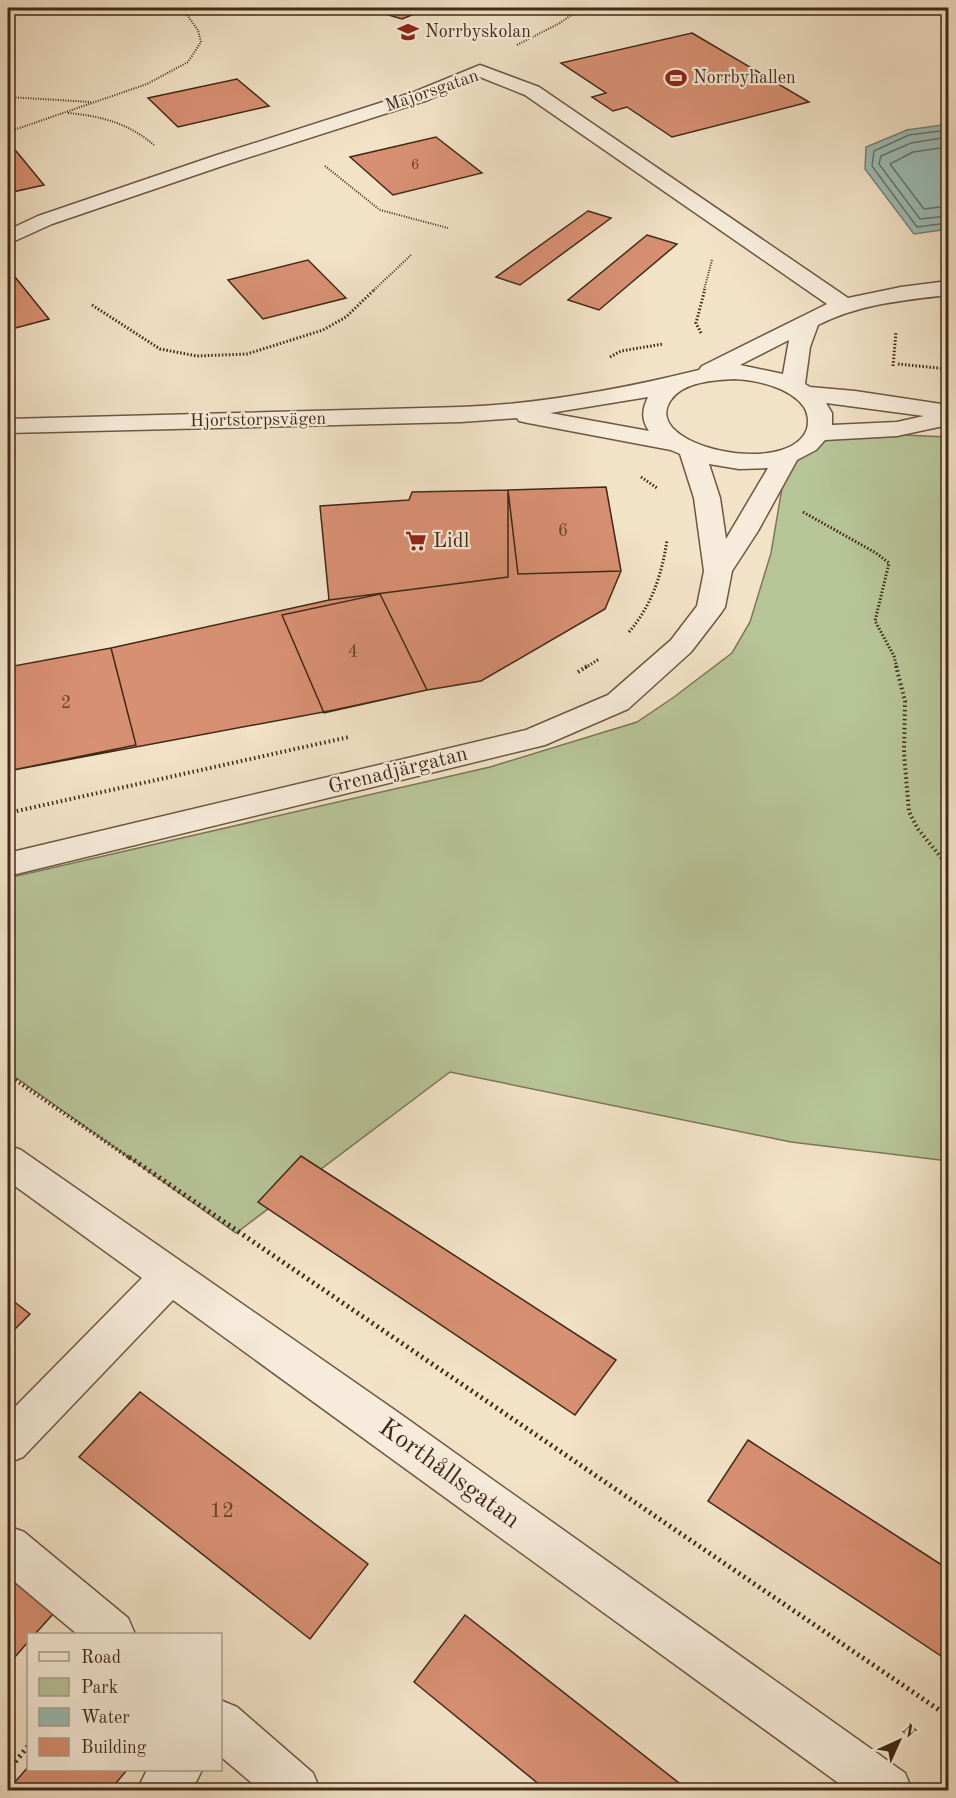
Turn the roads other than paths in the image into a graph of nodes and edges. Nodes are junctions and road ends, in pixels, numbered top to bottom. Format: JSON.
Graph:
{"nodes":[{"id":1,"x":8,"y":238,"type":"edge"},
{"id":2,"x":948,"y":288,"type":"edge"},
{"id":3,"x":843,"y":305,"type":"junction"},
{"id":4,"x":808,"y":322,"type":"junction"},
{"id":5,"x":705,"y":374,"type":"junction"},
{"id":6,"x":675,"y":383,"type":"junction"},
{"id":7,"x":799,"y":390,"type":"junction"},
{"id":8,"x":509,"y":412,"type":"junction"},
{"id":9,"x":948,"y":412,"type":"edge"},
{"id":10,"x":948,"y":418,"type":"edge"},
{"id":11,"x":8,"y":426,"type":"edge"},
{"id":12,"x":818,"y":433,"type":"junction"},
{"id":13,"x":683,"y":448,"type":"junction"},
{"id":14,"x":787,"y":456,"type":"junction"},
{"id":15,"x":718,"y":571,"type":"junction"},
{"id":16,"x":8,"y":865,"type":"edge"},
{"id":17,"x":8,"y":1161,"type":"edge"},
{"id":18,"x":171,"y":1276,"type":"junction"},
{"id":19,"x":8,"y":1443,"type":"edge"},
{"id":20,"x":8,"y":1548,"type":"edge"},
{"id":21,"x":110,"y":1633,"type":"edge"},
{"id":22,"x":222,"y":1726,"type":"edge"},
{"id":23,"x":177,"y":1771,"type":"edge"},
{"id":24,"x":161,"y":1791,"type":"edge"},
{"id":25,"x":296,"y":1791,"type":"edge"},
{"id":26,"x":888,"y":1791,"type":"edge"}],
"edges":[{"from":1,"to":3,"type":"street","name":"Majorsgatan"},
{"from":2,"to":3,"type":"street"},
{"from":3,"to":4,"type":"street"},
{"from":4,"to":5,"type":"street"},
{"from":4,"to":7,"type":"street"},
{"from":5,"to":6,"type":"street","name":"Hjortstorpsvägen"},
{"from":5,"to":7,"type":"street","name":"Hjortstorpsvägen"},
{"from":6,"to":8,"type":"street","name":"Hjortstorpsvägen"},
{"from":6,"to":13,"type":"street"},
{"from":7,"to":9,"type":"street","name":"Hjortstorpsvägen"},
{"from":7,"to":12,"type":"street"},
{"from":8,"to":11,"type":"street","name":"Hjortstorpsvägen"},
{"from":8,"to":13,"type":"street","name":"Hjortstorpsvägen"},
{"from":10,"to":12,"type":"street"},
{"from":12,"to":14,"type":"street","name":"Hjortstorpsvägen"},
{"from":13,"to":14,"type":"street","name":"Hjortstorpsvägen"},
{"from":13,"to":15,"type":"street","name":"Grenadjärgatan"},
{"from":14,"to":15,"type":"street","name":"Grenadjärgatan"},
{"from":15,"to":16,"type":"street","name":"Grenadjärgatan"},
{"from":17,"to":18,"type":"street","name":"Korthållsgatan"},
{"from":18,"to":19,"type":"street"},
{"from":18,"to":26,"type":"street","name":"Korthållsgatan"},
{"from":20,"to":21,"type":"street"},
{"from":22,"to":25,"type":"street"},
{"from":23,"to":24,"type":"street"}]}
